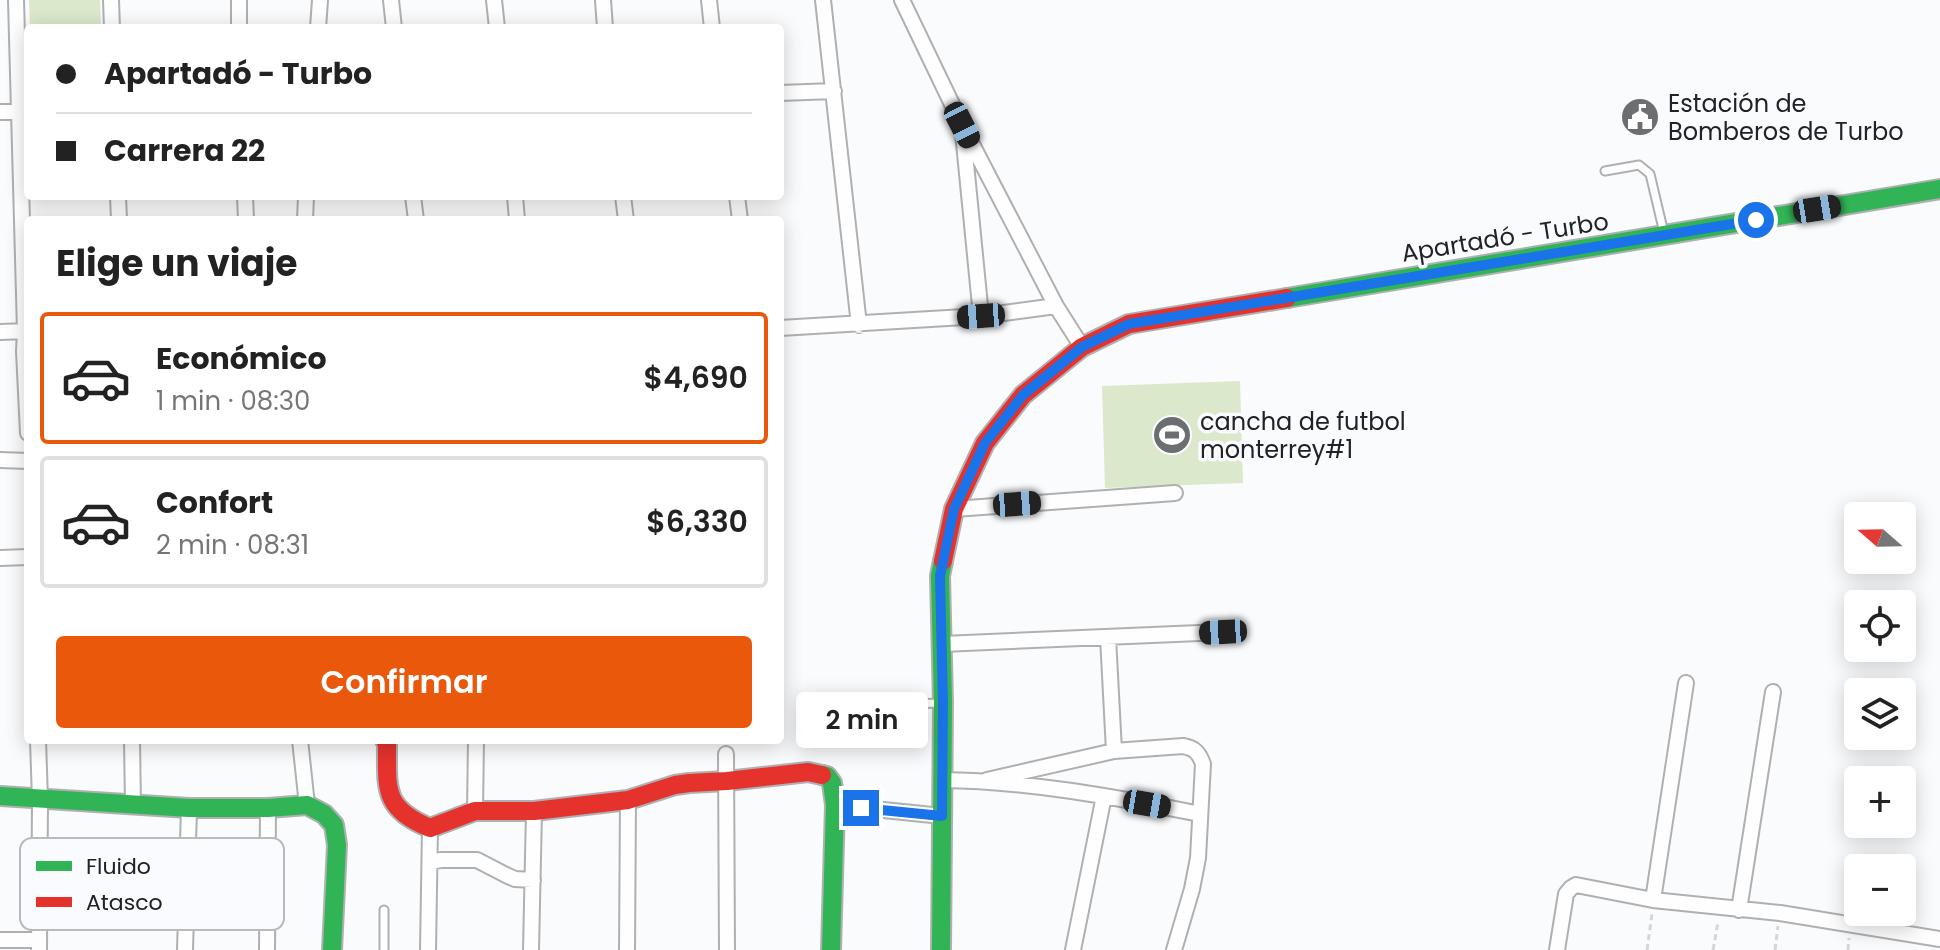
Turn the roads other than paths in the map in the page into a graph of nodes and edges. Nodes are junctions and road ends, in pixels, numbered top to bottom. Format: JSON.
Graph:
{"nodes":[{"id":1,"x":16,"y":0,"type":"edge"},
{"id":2,"x":111,"y":0,"type":"edge"},
{"id":3,"x":239,"y":0,"type":"edge"},
{"id":4,"x":320,"y":0,"type":"edge"},
{"id":5,"x":391,"y":0,"type":"edge"},
{"id":6,"x":494,"y":0,"type":"edge"},
{"id":7,"x":603,"y":0,"type":"edge"},
{"id":8,"x":709,"y":0,"type":"edge"},
{"id":9,"x":823,"y":0,"type":"edge"},
{"id":10,"x":902,"y":0,"type":"edge"},
{"id":11,"x":112,"y":24,"type":"edge"},
{"id":12,"x":239,"y":24,"type":"edge"},
{"id":13,"x":318,"y":24,"type":"edge"},
{"id":14,"x":394,"y":24,"type":"edge"},
{"id":15,"x":497,"y":24,"type":"edge"},
{"id":16,"x":605,"y":24,"type":"edge"},
{"id":17,"x":712,"y":24,"type":"edge"},
{"id":18,"x":834,"y":91,"type":"junction"},
{"id":19,"x":784,"y":93,"type":"edge"},
{"id":20,"x":0,"y":112,"type":"edge"},
{"id":21,"x":23,"y":112,"type":"edge"},
{"id":22,"x":962,"y":125,"type":"junction"},
{"id":23,"x":24,"y":167,"type":"edge"},
{"id":24,"x":1605,"y":171,"type":"dead end"},
{"id":25,"x":1940,"y":189,"type":"edge"},
{"id":26,"x":1664,"y":235,"type":"junction"},
{"id":27,"x":1056,"y":306,"type":"junction"},
{"id":28,"x":981,"y":316,"type":"junction"},
{"id":29,"x":859,"y":325,"type":"junction"},
{"id":30,"x":784,"y":328,"type":"edge"},
{"id":31,"x":24,"y":331,"type":"edge"},
{"id":32,"x":0,"y":332,"type":"edge"},
{"id":33,"x":1082,"y":347,"type":"junction"},
{"id":34,"x":0,"y":460,"type":"edge"},
{"id":35,"x":24,"y":461,"type":"edge"},
{"id":36,"x":1175,"y":493,"type":"dead end"},
{"id":37,"x":954,"y":509,"type":"junction"},
{"id":38,"x":24,"y":557,"type":"edge"},
{"id":39,"x":0,"y":558,"type":"edge"},
{"id":40,"x":1223,"y":632,"type":"dead end"},
{"id":41,"x":1108,"y":637,"type":"junction"},
{"id":42,"x":942,"y":644,"type":"junction"},
{"id":43,"x":1686,"y":683,"type":"dead end"},
{"id":44,"x":1773,"y":692,"type":"dead end"},
{"id":45,"x":943,"y":703,"type":"junction"},
{"id":46,"x":884,"y":705,"type":"dead end"},
{"id":47,"x":38,"y":744,"type":"edge"},
{"id":48,"x":132,"y":744,"type":"edge"},
{"id":49,"x":300,"y":744,"type":"edge"},
{"id":50,"x":387,"y":744,"type":"edge"},
{"id":51,"x":476,"y":744,"type":"edge"},
{"id":52,"x":1114,"y":751,"type":"junction"},
{"id":53,"x":726,"y":754,"type":"dead end"},
{"id":54,"x":942,"y":780,"type":"junction"},
{"id":55,"x":987,"y":780,"type":"junction"},
{"id":56,"x":727,"y":781,"type":"junction"},
{"id":57,"x":0,"y":796,"type":"edge"},
{"id":58,"x":1104,"y":796,"type":"junction"},
{"id":59,"x":40,"y":800,"type":"junction"},
{"id":60,"x":628,"y":800,"type":"junction"},
{"id":61,"x":133,"y":805,"type":"junction"},
{"id":62,"x":307,"y":805,"type":"junction"},
{"id":63,"x":835,"y":805,"type":"junction"},
{"id":64,"x":189,"y":808,"type":"junction"},
{"id":65,"x":268,"y":808,"type":"junction"},
{"id":66,"x":475,"y":811,"type":"junction"},
{"id":67,"x":534,"y":811,"type":"junction"},
{"id":68,"x":1200,"y":814,"type":"junction"},
{"id":69,"x":942,"y":816,"type":"junction"},
{"id":70,"x":430,"y":828,"type":"junction"},
{"id":71,"x":40,"y":838,"type":"edge"},
{"id":72,"x":188,"y":838,"type":"edge"},
{"id":73,"x":268,"y":838,"type":"edge"},
{"id":74,"x":430,"y":862,"type":"junction"},
{"id":75,"x":533,"y":880,"type":"junction"},
{"id":76,"x":1653,"y":900,"type":"junction"},
{"id":77,"x":384,"y":910,"type":"dead end"},
{"id":78,"x":1739,"y":910,"type":"junction"},
{"id":79,"x":186,"y":930,"type":"edge"},
{"id":80,"x":267,"y":930,"type":"edge"},
{"id":81,"x":1940,"y":939,"type":"edge"},
{"id":82,"x":0,"y":940,"type":"edge"},
{"id":83,"x":1915,"y":943,"type":"edge"},
{"id":84,"x":39,"y":945,"type":"edge"},
{"id":85,"x":185,"y":950,"type":"edge"},
{"id":86,"x":267,"y":950,"type":"edge"},
{"id":87,"x":332,"y":950,"type":"edge"},
{"id":88,"x":384,"y":950,"type":"edge"},
{"id":89,"x":428,"y":950,"type":"edge"},
{"id":90,"x":531,"y":950,"type":"edge"},
{"id":91,"x":627,"y":950,"type":"edge"},
{"id":92,"x":727,"y":950,"type":"edge"},
{"id":93,"x":831,"y":950,"type":"edge"},
{"id":94,"x":941,"y":950,"type":"edge"},
{"id":95,"x":1073,"y":950,"type":"edge"},
{"id":96,"x":1174,"y":950,"type":"edge"},
{"id":97,"x":1557,"y":950,"type":"edge"}],
"edges":[{"from":1,"to":21,"type":"street"},
{"from":2,"to":11,"type":"street"},
{"from":3,"to":12,"type":"street"},
{"from":4,"to":13,"type":"street"},
{"from":5,"to":14,"type":"street"},
{"from":6,"to":15,"type":"street"},
{"from":7,"to":16,"type":"street"},
{"from":8,"to":17,"type":"street"},
{"from":9,"to":18,"type":"street"},
{"from":10,"to":22,"type":"street"},
{"from":18,"to":19,"type":"street"},
{"from":18,"to":29,"type":"street"},
{"from":20,"to":21,"type":"street"},
{"from":21,"to":23,"type":"street"},
{"from":22,"to":27,"type":"street"},
{"from":22,"to":28,"type":"street"},
{"from":24,"to":26,"type":"lane"},
{"from":25,"to":26,"type":"main road","name":"Apartadó - Turbo"},
{"from":26,"to":33,"type":"main road","name":"Apartadó - Turbo"},
{"from":27,"to":28,"type":"street"},
{"from":27,"to":33,"type":"street"},
{"from":28,"to":29,"type":"street"},
{"from":29,"to":30,"type":"street"},
{"from":31,"to":32,"type":"street"},
{"from":33,"to":37,"type":"main road","name":"Apartadó - Turbo"},
{"from":34,"to":35,"type":"street"},
{"from":36,"to":37,"type":"street"},
{"from":37,"to":42,"type":"main road","name":"Apartadó - Turbo"},
{"from":38,"to":39,"type":"street"},
{"from":40,"to":41,"type":"street"},
{"from":41,"to":42,"type":"street"},
{"from":41,"to":52,"type":"street"},
{"from":42,"to":45,"type":"main road","name":"Apartadó - Turbo"},
{"from":43,"to":76,"type":"street"},
{"from":44,"to":78,"type":"street"},
{"from":45,"to":46,"type":"lane"},
{"from":45,"to":54,"type":"main road","name":"Apartadó - Turbo"},
{"from":47,"to":59,"type":"street"},
{"from":48,"to":61,"type":"street"},
{"from":49,"to":62,"type":"street"},
{"from":50,"to":70,"type":"main road"},
{"from":51,"to":66,"type":"street"},
{"from":52,"to":55,"type":"street"},
{"from":52,"to":68,"type":"street"},
{"from":53,"to":56,"type":"street"},
{"from":54,"to":55,"type":"street"},
{"from":54,"to":69,"type":"main road","name":"Apartadó - Turbo"},
{"from":55,"to":58,"type":"street"},
{"from":56,"to":60,"type":"main road"},
{"from":56,"to":63,"type":"main road"},
{"from":56,"to":92,"type":"street"},
{"from":57,"to":59,"type":"main road"},
{"from":58,"to":68,"type":"street"},
{"from":58,"to":95,"type":"street"},
{"from":59,"to":61,"type":"main road"},
{"from":59,"to":71,"type":"street"},
{"from":60,"to":67,"type":"main road"},
{"from":60,"to":91,"type":"street"},
{"from":61,"to":64,"type":"main road"},
{"from":62,"to":65,"type":"main road"},
{"from":62,"to":87,"type":"main road"},
{"from":63,"to":69,"type":"street"},
{"from":63,"to":93,"type":"main road"},
{"from":64,"to":65,"type":"main road"},
{"from":64,"to":72,"type":"street"},
{"from":65,"to":73,"type":"street"},
{"from":66,"to":67,"type":"main road"},
{"from":66,"to":70,"type":"main road"},
{"from":67,"to":75,"type":"street"},
{"from":68,"to":96,"type":"street"},
{"from":69,"to":94,"type":"main road","name":"Apartadó - Turbo"},
{"from":70,"to":74,"type":"street"},
{"from":74,"to":75,"type":"street"},
{"from":74,"to":89,"type":"street"},
{"from":75,"to":90,"type":"street"},
{"from":76,"to":78,"type":"street"},
{"from":76,"to":97,"type":"street"},
{"from":77,"to":88,"type":"lane"},
{"from":78,"to":83,"type":"street"},
{"from":79,"to":85,"type":"street"},
{"from":80,"to":86,"type":"street"},
{"from":81,"to":83,"type":"street"},
{"from":82,"to":84,"type":"street"}]}
